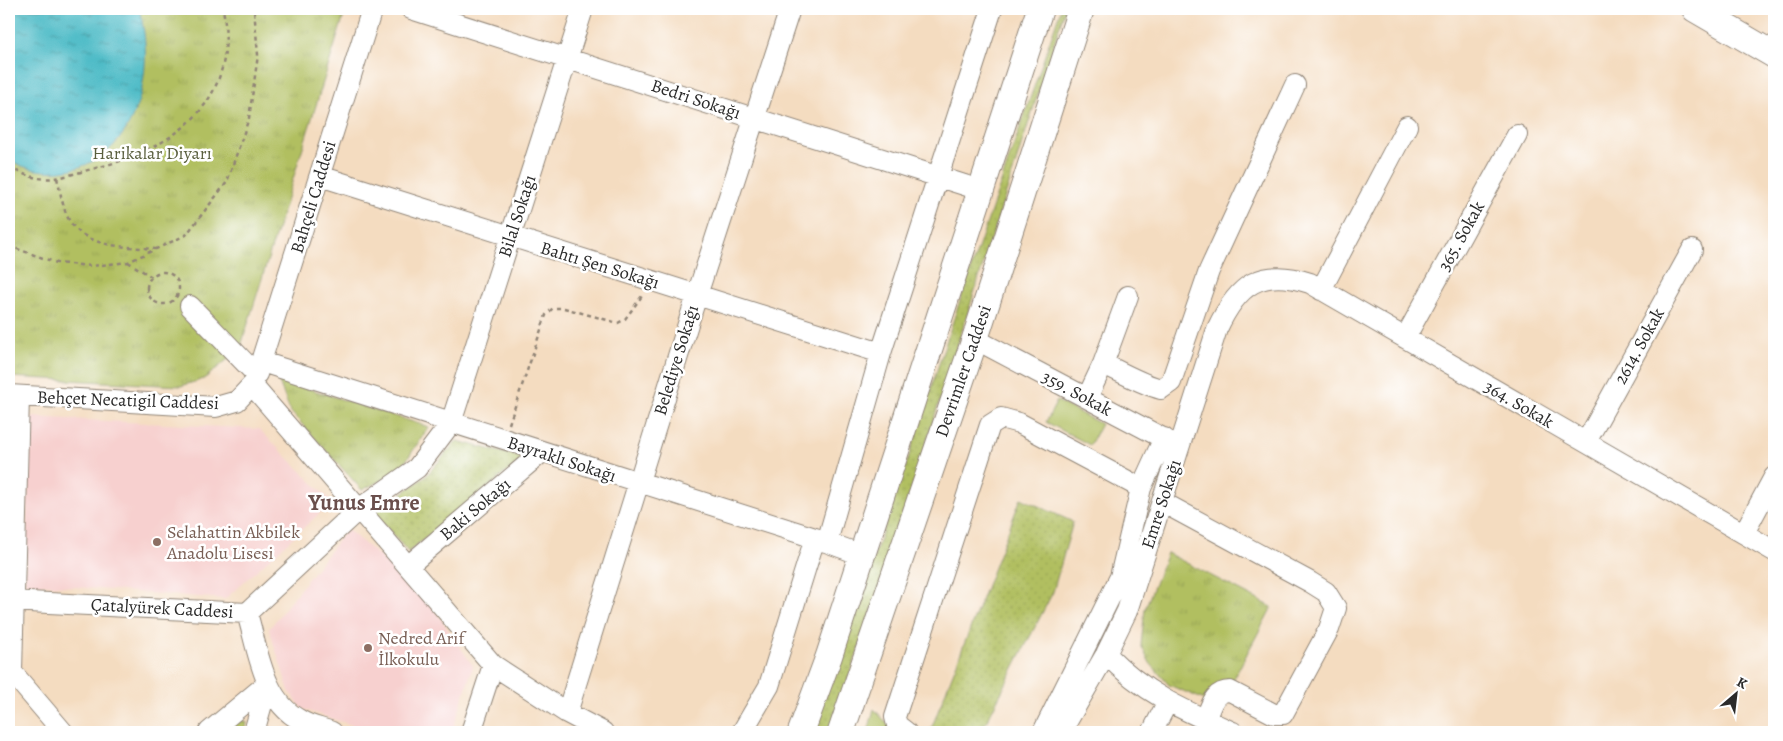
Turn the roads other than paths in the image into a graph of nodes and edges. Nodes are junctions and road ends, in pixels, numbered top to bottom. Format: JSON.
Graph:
{"nodes":[{"id":1,"x":372,"y":9,"type":"edge"},
{"id":2,"x":411,"y":9,"type":"edge"},
{"id":3,"x":584,"y":9,"type":"edge"},
{"id":4,"x":790,"y":9,"type":"edge"},
{"id":5,"x":992,"y":9,"type":"edge"},
{"id":6,"x":1040,"y":9,"type":"edge"},
{"id":7,"x":1081,"y":9,"type":"edge"},
{"id":8,"x":1695,"y":9,"type":"edge"},
{"id":9,"x":1774,"y":55,"type":"edge"},
{"id":10,"x":568,"y":58,"type":"junction"},
{"id":11,"x":1295,"y":85,"type":"dead end"},
{"id":12,"x":754,"y":118,"type":"junction"},
{"id":13,"x":1407,"y":126,"type":"dead end"},
{"id":14,"x":1518,"y":135,"type":"dead end"},
{"id":15,"x":320,"y":176,"type":"junction"},
{"id":16,"x":938,"y":176,"type":"junction"},
{"id":17,"x":980,"y":190,"type":"junction"},
{"id":18,"x":511,"y":237,"type":"junction"},
{"id":19,"x":1692,"y":250,"type":"dead end"},
{"id":20,"x":1259,"y":280,"type":"joint"},
{"id":21,"x":1321,"y":290,"type":"junction"},
{"id":22,"x":697,"y":295,"type":"junction"},
{"id":23,"x":1128,"y":296,"type":"dead end"},
{"id":24,"x":190,"y":306,"type":"dead end"},
{"id":25,"x":1405,"y":338,"type":"junction"},
{"id":26,"x":975,"y":339,"type":"junction"},
{"id":27,"x":882,"y":353,"type":"junction"},
{"id":28,"x":1102,"y":364,"type":"junction"},
{"id":29,"x":257,"y":374,"type":"junction"},
{"id":30,"x":14,"y":396,"type":"edge"},
{"id":31,"x":1087,"y":398,"type":"junction"},
{"id":32,"x":451,"y":423,"type":"junction"},
{"id":33,"x":1586,"y":442,"type":"junction"},
{"id":34,"x":1172,"y":443,"type":"junction"},
{"id":35,"x":542,"y":452,"type":"junction"},
{"id":36,"x":1774,"y":477,"type":"edge"},
{"id":37,"x":638,"y":483,"type":"junction"},
{"id":38,"x":1141,"y":488,"type":"junction"},
{"id":39,"x":1162,"y":502,"type":"junction"},
{"id":40,"x":359,"y":509,"type":"junction"},
{"id":41,"x":1744,"y":533,"type":"junction"},
{"id":42,"x":821,"y":540,"type":"junction"},
{"id":43,"x":1774,"y":551,"type":"edge"},
{"id":44,"x":862,"y":555,"type":"junction"},
{"id":45,"x":408,"y":566,"type":"junction"},
{"id":46,"x":11,"y":601,"type":"edge"},
{"id":47,"x":247,"y":613,"type":"junction"},
{"id":48,"x":1106,"y":654,"type":"junction"},
{"id":49,"x":493,"y":665,"type":"junction"},
{"id":50,"x":10,"y":673,"type":"edge"},
{"id":51,"x":268,"y":683,"type":"junction"},
{"id":52,"x":1167,"y":703,"type":"junction"},
{"id":53,"x":567,"y":713,"type":"junction"},
{"id":54,"x":1205,"y":720,"type":"junction"},
{"id":55,"x":63,"y":732,"type":"edge"},
{"id":56,"x":209,"y":732,"type":"edge"},
{"id":57,"x":254,"y":732,"type":"edge"},
{"id":58,"x":332,"y":732,"type":"edge"},
{"id":59,"x":471,"y":732,"type":"edge"},
{"id":60,"x":603,"y":732,"type":"edge"},
{"id":61,"x":742,"y":732,"type":"edge"},
{"id":62,"x":801,"y":732,"type":"edge"},
{"id":63,"x":840,"y":732,"type":"edge"},
{"id":64,"x":906,"y":732,"type":"edge"},
{"id":65,"x":1043,"y":732,"type":"edge"},
{"id":66,"x":1061,"y":732,"type":"edge"},
{"id":67,"x":1152,"y":732,"type":"edge"},
{"id":68,"x":1233,"y":732,"type":"edge"}],
"edges":[{"from":1,"to":15,"type":"street","name":"Bahçeli Caddesi"},
{"from":2,"to":10,"type":"street","name":"Bedri Sokağı"},
{"from":3,"to":10,"type":"street","name":"Bilal Sokağı"},
{"from":4,"to":12,"type":"street","name":"Belediye Sokağı"},
{"from":5,"to":16,"type":"street"},
{"from":6,"to":17,"type":"main road"},
{"from":7,"to":26,"type":"main road","name":"Devrimler Caddesi"},
{"from":8,"to":9,"type":"main road"},
{"from":10,"to":12,"type":"street","name":"Bedri Sokağı"},
{"from":10,"to":18,"type":"street","name":"Bilal Sokağı"},
{"from":11,"to":28,"type":"street"},
{"from":12,"to":16,"type":"street","name":"Bedri Sokağı"},
{"from":12,"to":22,"type":"street","name":"Belediye Sokağı"},
{"from":13,"to":21,"type":"street"},
{"from":14,"to":25,"type":"street","name":"365. Sokak"},
{"from":15,"to":18,"type":"street","name":"Bahtı Şen Sokağı"},
{"from":15,"to":29,"type":"street","name":"Bahçeli Caddesi"},
{"from":16,"to":17,"type":"street","name":"Bedri Sokağı"},
{"from":16,"to":27,"type":"street"},
{"from":17,"to":44,"type":"main road"},
{"from":18,"to":22,"type":"street","name":"Bahtı Şen Sokağı"},
{"from":18,"to":32,"type":"street","name":"Bilal Sokağı"},
{"from":19,"to":33,"type":"street","name":"2614. Sokak"},
{"from":20,"to":21,"type":"street","name":"364. Sokak"},
{"from":20,"to":34,"type":"street","name":"Emre Sokağı"},
{"from":21,"to":25,"type":"street","name":"364. Sokak"},
{"from":22,"to":27,"type":"street","name":"Bahtı Şen Sokağı"},
{"from":22,"to":37,"type":"street","name":"Belediye Sokağı"},
{"from":23,"to":28,"type":"street"},
{"from":24,"to":29,"type":"street"},
{"from":25,"to":33,"type":"street","name":"364. Sokak"},
{"from":26,"to":31,"type":"street","name":"359. Sokak"},
{"from":26,"to":63,"type":"main road","name":"Devrimler Caddesi"},
{"from":27,"to":42,"type":"street"},
{"from":28,"to":31,"type":"street"},
{"from":29,"to":30,"type":"street","name":"Behçet Necatigil Caddesi"},
{"from":29,"to":32,"type":"street","name":"Bayraklı Sokağı"},
{"from":29,"to":40,"type":"street"},
{"from":30,"to":46,"type":"street"},
{"from":31,"to":34,"type":"street","name":"359. Sokak"},
{"from":32,"to":35,"type":"street","name":"Bayraklı Sokağı"},
{"from":32,"to":40,"type":"street","name":"Bilal Sokağı"},
{"from":33,"to":41,"type":"street","name":"364. Sokak"},
{"from":34,"to":38,"type":"street"},
{"from":34,"to":39,"type":"street","name":"Emre Sokağı"},
{"from":35,"to":37,"type":"street","name":"Bayraklı Sokağı"},
{"from":35,"to":45,"type":"street","name":"Baki Sokağı"},
{"from":36,"to":41,"type":"street"},
{"from":37,"to":42,"type":"street","name":"Bayraklı Sokağı"},
{"from":37,"to":53,"type":"street","name":"Belediye Sokağı"},
{"from":38,"to":64,"type":"street"},
{"from":38,"to":65,"type":"street"},
{"from":39,"to":48,"type":"street","name":"Emre Sokağı"},
{"from":39,"to":54,"type":"street"},
{"from":40,"to":45,"type":"street"},
{"from":40,"to":47,"type":"street","name":"Bilal Sokağı"},
{"from":41,"to":43,"type":"street","name":"364. Sokak"},
{"from":42,"to":44,"type":"street","name":"Bayraklı Sokağı"},
{"from":42,"to":61,"type":"street"},
{"from":44,"to":62,"type":"main road"},
{"from":45,"to":49,"type":"street"},
{"from":46,"to":47,"type":"street","name":"Çatalyürek Caddesi"},
{"from":46,"to":50,"type":"street"},
{"from":47,"to":51,"type":"street","name":"Çatalyürek Caddesi"},
{"from":48,"to":52,"type":"street"},
{"from":48,"to":66,"type":"street","name":"Emre Sokağı"},
{"from":49,"to":53,"type":"street"},
{"from":49,"to":59,"type":"street"},
{"from":50,"to":55,"type":"street"},
{"from":51,"to":56,"type":"street"},
{"from":51,"to":57,"type":"street"},
{"from":51,"to":58,"type":"street","name":"Çatalyürek Caddesi"},
{"from":52,"to":54,"type":"street"},
{"from":52,"to":67,"type":"street"},
{"from":53,"to":60,"type":"street"},
{"from":54,"to":68,"type":"street"}]}
